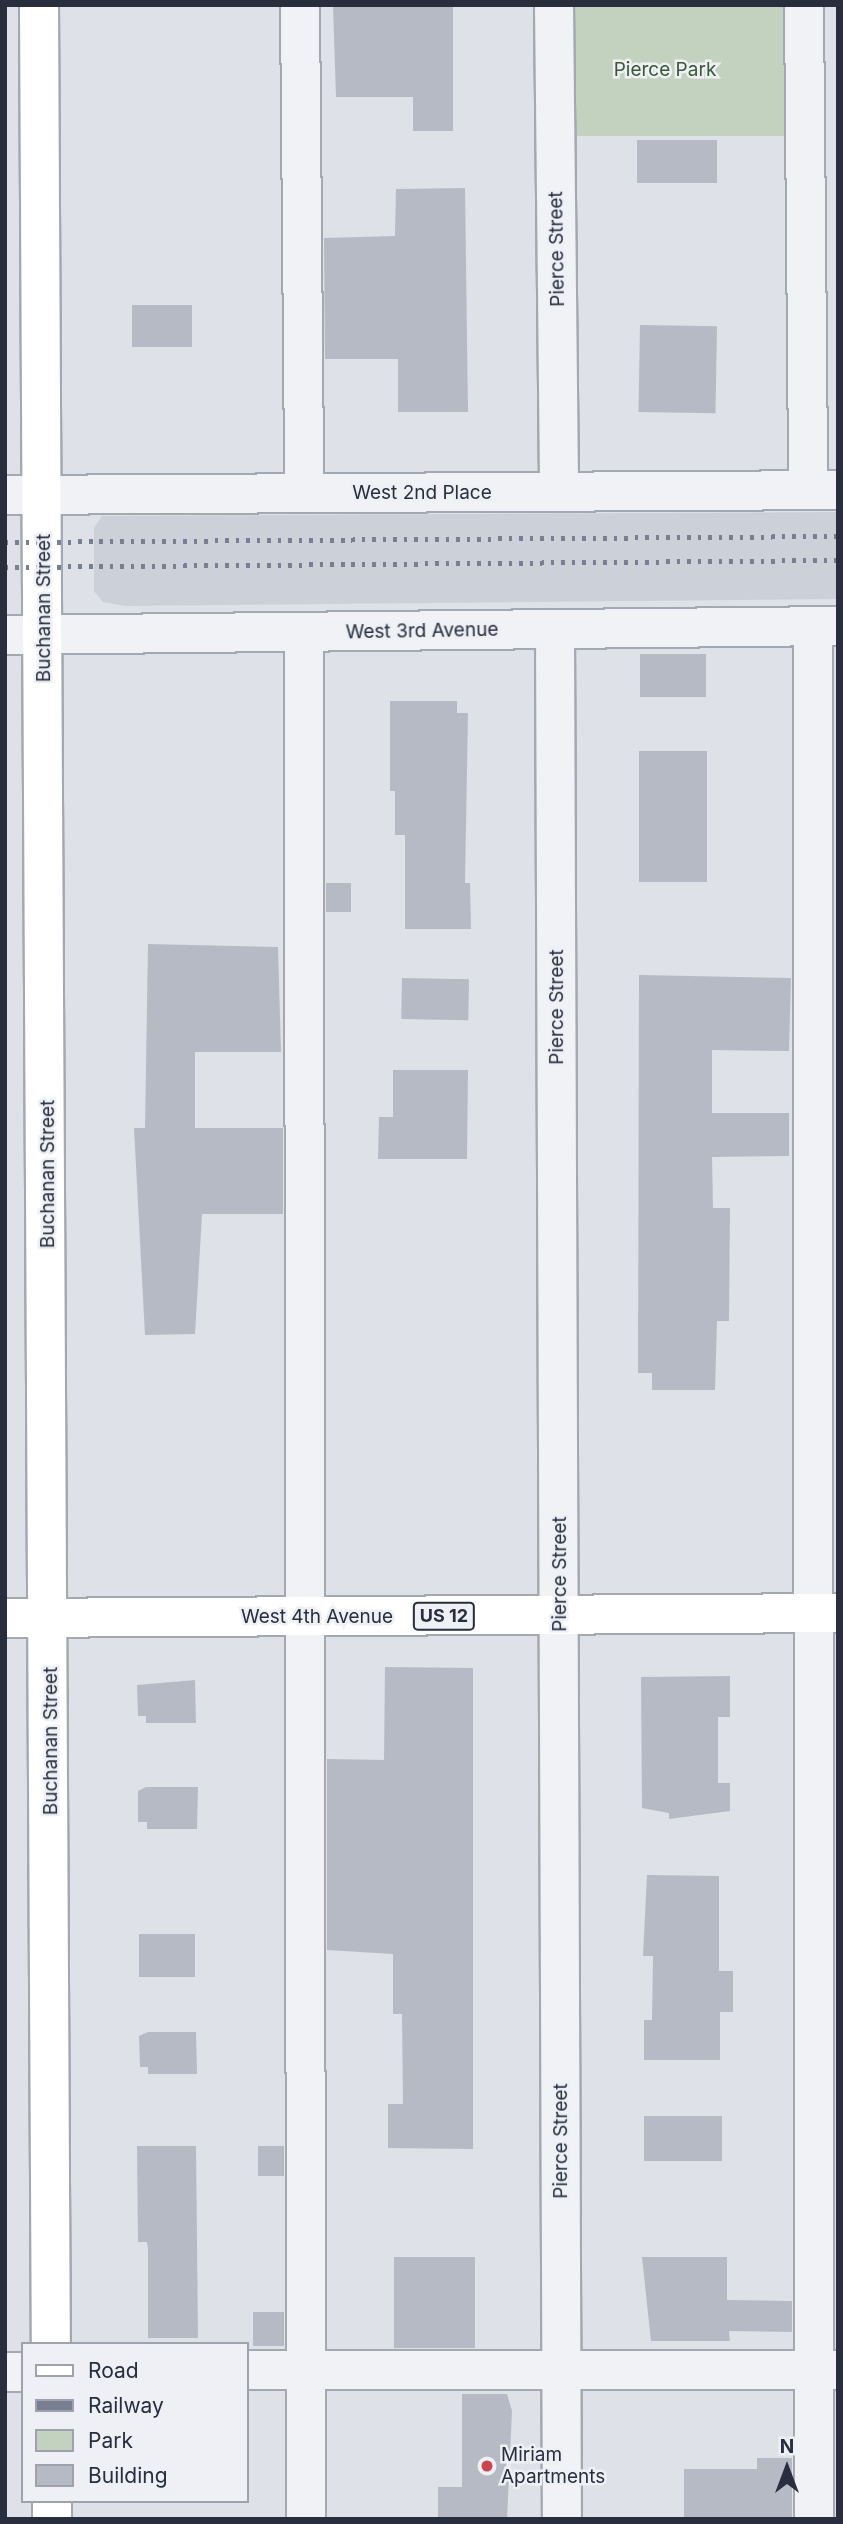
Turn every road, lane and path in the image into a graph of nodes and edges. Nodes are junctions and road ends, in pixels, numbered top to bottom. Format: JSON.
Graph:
{"nodes":[{"id":1,"x":39,"y":5,"type":"edge"},
{"id":2,"x":300,"y":5,"type":"edge"},
{"id":3,"x":554,"y":5,"type":"edge"},
{"id":4,"x":804,"y":5,"type":"edge"},
{"id":5,"x":823,"y":490,"type":"edge"},
{"id":6,"x":559,"y":492,"type":"junction"},
{"id":7,"x":304,"y":493,"type":"junction"},
{"id":8,"x":5,"y":495,"type":"edge"},
{"id":9,"x":43,"y":495,"type":"junction"},
{"id":10,"x":825,"y":626,"type":"edge"},
{"id":11,"x":555,"y":629,"type":"junction"},
{"id":12,"x":304,"y":633,"type":"junction"},
{"id":13,"x":5,"y":635,"type":"edge"},
{"id":14,"x":44,"y":635,"type":"junction"},
{"id":15,"x":826,"y":1613,"type":"edge"},
{"id":16,"x":560,"y":1615,"type":"junction"},
{"id":17,"x":308,"y":1617,"type":"junction"},
{"id":18,"x":5,"y":1618,"type":"edge"},
{"id":19,"x":50,"y":1618,"type":"junction"},
{"id":20,"x":51,"y":2342,"type":"edge"},
{"id":21,"x":248,"y":2370,"type":"edge"},
{"id":22,"x":307,"y":2370,"type":"junction"},
{"id":23,"x":825,"y":2370,"type":"edge"},
{"id":24,"x":562,"y":2372,"type":"junction"},
{"id":25,"x":306,"y":2519,"type":"edge"},
{"id":26,"x":562,"y":2519,"type":"edge"},
{"id":27,"x":814,"y":2519,"type":"edge"}],
"edges":[{"from":1,"to":9,"type":"main road","name":"Buchanan Street"},
{"from":2,"to":7,"type":"street"},
{"from":3,"to":6,"type":"street","name":"Pierce Street"},
{"from":4,"to":5,"type":"street"},
{"from":5,"to":6,"type":"street","name":"West 2nd Place"},
{"from":6,"to":7,"type":"street","name":"West 2nd Place"},
{"from":7,"to":9,"type":"street","name":"West 2nd Place"},
{"from":8,"to":9,"type":"street","name":"West 2nd Place"},
{"from":9,"to":14,"type":"main road","name":"Buchanan Street"},
{"from":10,"to":11,"type":"street","name":"West 3rd Avenue"},
{"from":10,"to":15,"type":"street"},
{"from":11,"to":12,"type":"street","name":"West 3rd Avenue"},
{"from":11,"to":16,"type":"street","name":"Pierce Street"},
{"from":12,"to":14,"type":"street","name":"West 3rd Avenue"},
{"from":12,"to":17,"type":"street"},
{"from":13,"to":14,"type":"street","name":"West 3rd Avenue"},
{"from":14,"to":19,"type":"main road","name":"Buchanan Street"},
{"from":15,"to":16,"type":"main road","name":"West 4th Avenue","number":"US 12"},
{"from":15,"to":23,"type":"street"},
{"from":16,"to":17,"type":"main road","name":"West 4th Avenue","number":"US 12"},
{"from":16,"to":24,"type":"street","name":"Pierce Street"},
{"from":17,"to":19,"type":"main road","name":"West 4th Avenue","number":"US 12"},
{"from":17,"to":22,"type":"street"},
{"from":18,"to":19,"type":"main road","name":"West 4th Avenue","number":"US 12"},
{"from":19,"to":20,"type":"main road","name":"Buchanan Street"},
{"from":21,"to":22,"type":"street"},
{"from":22,"to":24,"type":"street"},
{"from":22,"to":25,"type":"street"},
{"from":23,"to":24,"type":"street"},
{"from":23,"to":27,"type":"street"},
{"from":24,"to":26,"type":"street","name":"Pierce Street"}]}
